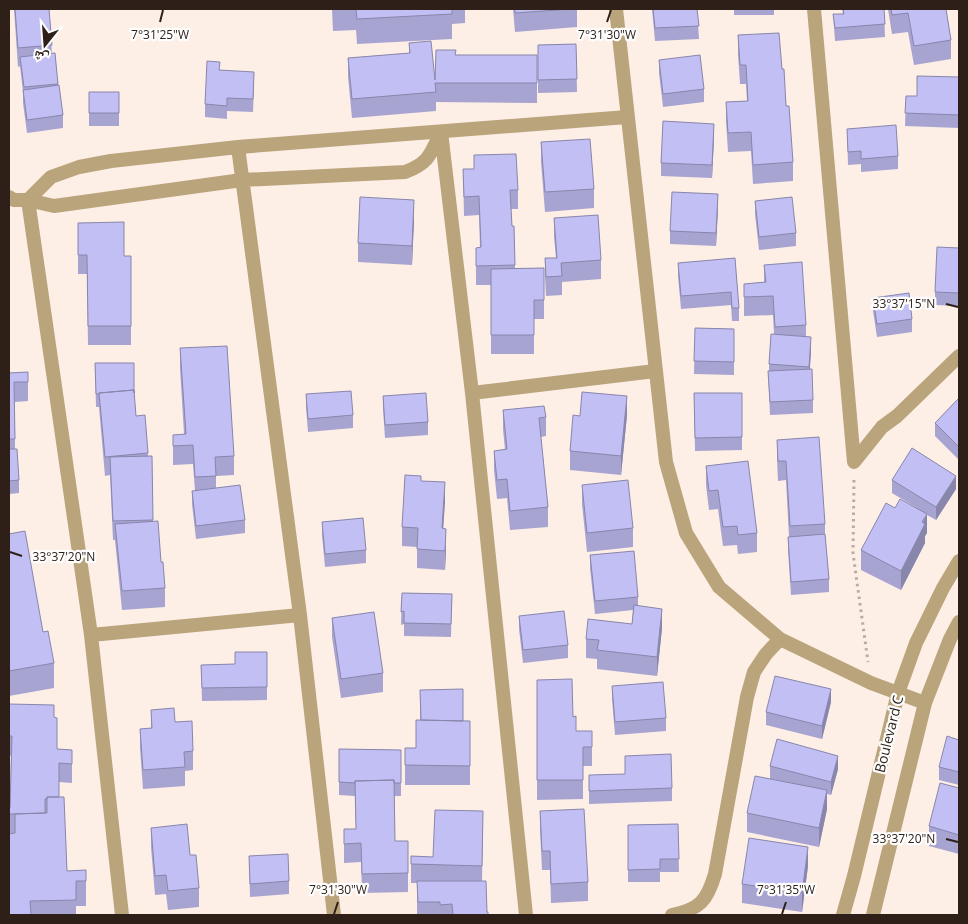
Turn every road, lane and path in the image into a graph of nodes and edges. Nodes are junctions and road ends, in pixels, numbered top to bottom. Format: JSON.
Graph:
{"nodes":[{"id":1,"x":616,"y":9,"type":"edge"},
{"id":2,"x":814,"y":9,"type":"edge"},
{"id":3,"x":627,"y":116,"type":"junction"},
{"id":4,"x":442,"y":132,"type":"junction"},
{"id":5,"x":238,"y":147,"type":"junction"},
{"id":6,"x":242,"y":180,"type":"junction"},
{"id":7,"x":9,"y":198,"type":"edge"},
{"id":8,"x":28,"y":200,"type":"junction"},
{"id":9,"x":959,"y":356,"type":"edge"},
{"id":10,"x":656,"y":371,"type":"junction"},
{"id":11,"x":472,"y":393,"type":"junction"},
{"id":12,"x":854,"y":462,"type":"junction"},
{"id":13,"x":959,"y":561,"type":"edge"},
{"id":14,"x":300,"y":615,"type":"junction"},
{"id":15,"x":959,"y":622,"type":"edge"},
{"id":16,"x":91,"y":635,"type":"junction"},
{"id":17,"x":780,"y":639,"type":"junction"},
{"id":18,"x":871,"y":683,"type":"junction"},
{"id":19,"x":898,"y":693,"type":"junction"},
{"id":20,"x":925,"y":703,"type":"junction"},
{"id":21,"x":122,"y":915,"type":"edge"},
{"id":22,"x":334,"y":915,"type":"edge"},
{"id":23,"x":526,"y":915,"type":"edge"},
{"id":24,"x":672,"y":915,"type":"edge"},
{"id":25,"x":842,"y":915,"type":"edge"},
{"id":26,"x":873,"y":915,"type":"edge"}],
"edges":[{"from":1,"to":3,"type":"street"},
{"from":2,"to":12,"type":"street"},
{"from":3,"to":4,"type":"street"},
{"from":3,"to":10,"type":"street"},
{"from":4,"to":5,"type":"street"},
{"from":4,"to":6,"type":"street"},
{"from":4,"to":11,"type":"street"},
{"from":5,"to":6,"type":"street"},
{"from":5,"to":8,"type":"street"},
{"from":6,"to":8,"type":"street"},
{"from":6,"to":14,"type":"street"},
{"from":7,"to":8,"type":"street"},
{"from":8,"to":16,"type":"street"},
{"from":9,"to":12,"type":"street"},
{"from":10,"to":11,"type":"street"},
{"from":10,"to":17,"type":"street"},
{"from":11,"to":23,"type":"street"},
{"from":12,"to":18,"type":"path"},
{"from":13,"to":19,"type":"street","name":"Boulevard C"},
{"from":14,"to":16,"type":"street"},
{"from":14,"to":22,"type":"street"},
{"from":15,"to":20,"type":"street","name":"Boulevard C"},
{"from":16,"to":21,"type":"street"},
{"from":17,"to":18,"type":"street"},
{"from":17,"to":24,"type":"street"},
{"from":18,"to":19,"type":"street"},
{"from":19,"to":20,"type":"street"},
{"from":19,"to":25,"type":"street","name":"Boulevard C"},
{"from":20,"to":26,"type":"street","name":"Boulevard C"}]}
